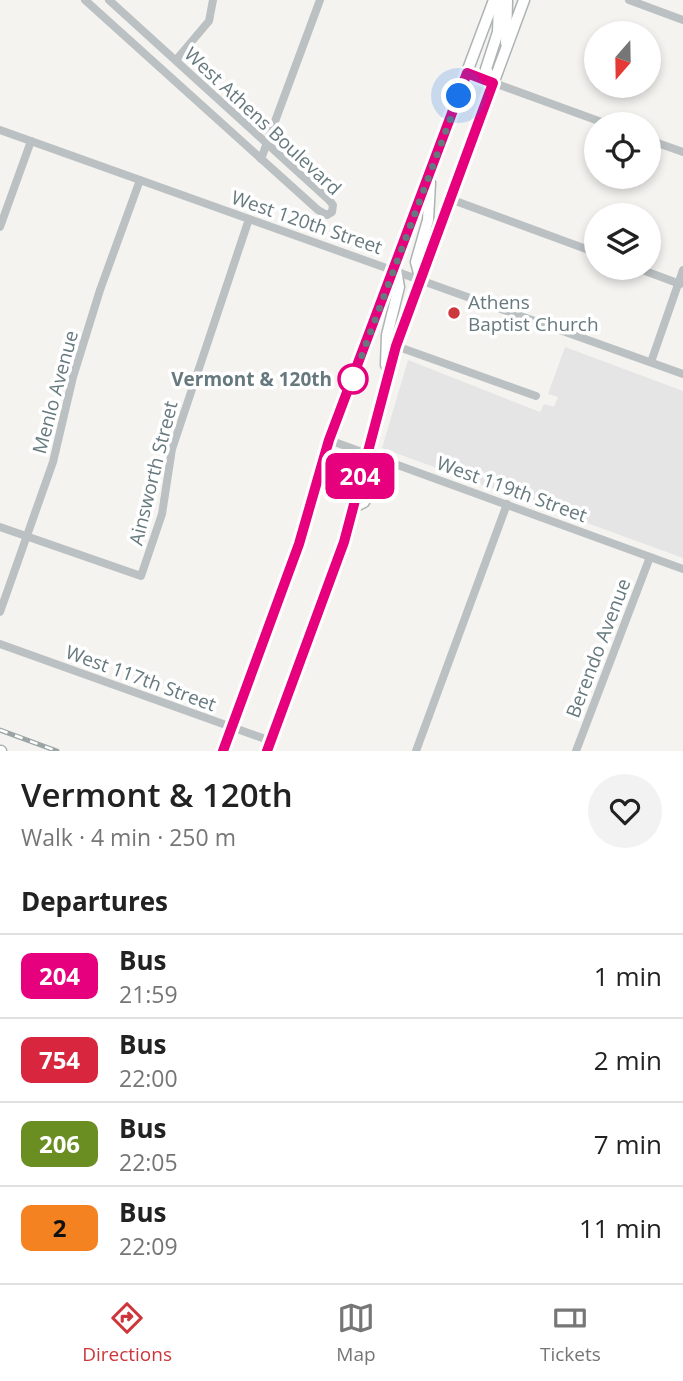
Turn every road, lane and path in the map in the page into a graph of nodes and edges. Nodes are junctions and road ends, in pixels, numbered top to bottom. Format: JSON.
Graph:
{"nodes":[{"id":1,"x":85,"y":0,"type":"edge"},
{"id":2,"x":109,"y":0,"type":"edge"},
{"id":3,"x":213,"y":0,"type":"edge"},
{"id":4,"x":320,"y":0,"type":"edge"},
{"id":5,"x":497,"y":0,"type":"edge"},
{"id":6,"x":507,"y":0,"type":"edge"},
{"id":7,"x":524,"y":0,"type":"edge"},
{"id":8,"x":629,"y":0,"type":"edge"},
{"id":9,"x":130,"y":19,"type":"junction"},
{"id":10,"x":683,"y":20,"type":"edge"},
{"id":11,"x":119,"y":30,"type":"junction"},
{"id":12,"x":506,"y":47,"type":"junction"},
{"id":13,"x":176,"y":60,"type":"junction"},
{"id":14,"x":467,"y":73,"type":"junction"},
{"id":15,"x":493,"y":83,"type":"junction"},
{"id":16,"x":584,"y":116,"type":"edge"},
{"id":17,"x":0,"y":130,"type":"edge"},
{"id":18,"x":31,"y":141,"type":"junction"},
{"id":19,"x":267,"y":143,"type":"junction"},
{"id":20,"x":661,"y":144,"type":"edge"},
{"id":21,"x":683,"y":152,"type":"edge"},
{"id":22,"x":261,"y":159,"type":"junction"},
{"id":23,"x":429,"y":177,"type":"junction"},
{"id":24,"x":140,"y":180,"type":"junction"},
{"id":25,"x":450,"y":199,"type":"junction"},
{"id":26,"x":249,"y":219,"type":"junction"},
{"id":27,"x":0,"y":227,"type":"edge"},
{"id":28,"x":584,"y":248,"type":"edge"},
{"id":29,"x":395,"y":269,"type":"junction"},
{"id":30,"x":683,"y":270,"type":"edge"},
{"id":31,"x":420,"y":277,"type":"junction"},
{"id":32,"x":661,"y":277,"type":"edge"},
{"id":33,"x":681,"y":284,"type":"edge"},
{"id":34,"x":396,"y":346,"type":"junction"},
{"id":35,"x":651,"y":362,"type":"junction"},
{"id":36,"x":683,"y":374,"type":"edge"},
{"id":37,"x":386,"y":376,"type":"junction"},
{"id":38,"x":536,"y":396,"type":"dead end"},
{"id":39,"x":329,"y":440,"type":"junction"},
{"id":40,"x":366,"y":453,"type":"junction"},
{"id":41,"x":383,"y":459,"type":"junction"},
{"id":42,"x":507,"y":505,"type":"junction"},
{"id":43,"x":352,"y":508,"type":"junction"},
{"id":44,"x":0,"y":527,"type":"edge"},
{"id":45,"x":28,"y":537,"type":"junction"},
{"id":46,"x":650,"y":557,"type":"junction"},
{"id":47,"x":683,"y":569,"type":"edge"},
{"id":48,"x":0,"y":612,"type":"edge"},
{"id":49,"x":0,"y":643,"type":"edge"},
{"id":50,"x":232,"y":727,"type":"junction"},
{"id":51,"x":269,"y":746,"type":"edge"},
{"id":52,"x":223,"y":751,"type":"edge"},
{"id":53,"x":416,"y":751,"type":"edge"},
{"id":54,"x":576,"y":751,"type":"edge"}],
"edges":[{"from":1,"to":11,"type":"street","name":"West Athens Boulevard"},
{"from":2,"to":9,"type":"street","name":"West Athens Boulevard"},
{"from":3,"to":13,"type":"street"},
{"from":4,"to":19,"type":"street"},
{"from":5,"to":14,"type":"main road"},
{"from":5,"to":15,"type":"main road"},
{"from":6,"to":12,"type":"main road"},
{"from":7,"to":12,"type":"main road"},
{"from":8,"to":10,"type":"street"},
{"from":9,"to":11,"type":"street"},
{"from":9,"to":13,"type":"street","name":"West Athens Boulevard"},
{"from":11,"to":22,"type":"street","name":"West Athens Boulevard"},
{"from":12,"to":15,"type":"main road"},
{"from":13,"to":19,"type":"street","name":"West Athens Boulevard"},
{"from":14,"to":15,"type":"street"},
{"from":14,"to":23,"type":"main road"},
{"from":15,"to":16,"type":"street"},
{"from":15,"to":25,"type":"main road"},
{"from":17,"to":18,"type":"street","name":"West 120th Street"},
{"from":18,"to":24,"type":"street","name":"West 120th Street"},
{"from":18,"to":27,"type":"street"},
{"from":19,"to":22,"type":"street"},
{"from":19,"to":22,"type":"street","name":"West Athens Boulevard"},
{"from":20,"to":21,"type":"street"},
{"from":23,"to":29,"type":"main road"},
{"from":23,"to":31,"type":"main road"},
{"from":24,"to":26,"type":"street","name":"West 120th Street"},
{"from":24,"to":45,"type":"street","name":"Menlo Avenue"},
{"from":25,"to":28,"type":"street"},
{"from":25,"to":31,"type":"main road"},
{"from":26,"to":29,"type":"street","name":"West 120th Street"},
{"from":26,"to":45,"type":"street","name":"Ainsworth Street"},
{"from":29,"to":31,"type":"street","name":"West 120th Street"},
{"from":29,"to":37,"type":"main road"},
{"from":29,"to":39,"type":"main road"},
{"from":30,"to":33,"type":"street"},
{"from":31,"to":34,"type":"main road"},
{"from":31,"to":35,"type":"street","name":"West 120th Street"},
{"from":32,"to":33,"type":"street"},
{"from":33,"to":35,"type":"street"},
{"from":34,"to":37,"type":"main road"},
{"from":34,"to":38,"type":"street"},
{"from":35,"to":36,"type":"street","name":"West 120th Street"},
{"from":37,"to":40,"type":"main road"},
{"from":39,"to":40,"type":"street","name":"West 119th Street"},
{"from":39,"to":50,"type":"main road"},
{"from":40,"to":41,"type":"street","name":"West 119th Street"},
{"from":40,"to":43,"type":"main road"},
{"from":41,"to":42,"type":"street","name":"West 119th Street"},
{"from":41,"to":43,"type":"main road"},
{"from":42,"to":46,"type":"street","name":"West 119th Street"},
{"from":42,"to":53,"type":"street"},
{"from":43,"to":51,"type":"main road"},
{"from":44,"to":45,"type":"street"},
{"from":45,"to":48,"type":"street","name":"Menlo Avenue"},
{"from":46,"to":47,"type":"street","name":"West 119th Street"},
{"from":46,"to":54,"type":"street","name":"Berendo Avenue"},
{"from":49,"to":50,"type":"street","name":"West 117th Street"},
{"from":50,"to":51,"type":"street","name":"West 117th Street"},
{"from":50,"to":52,"type":"main road"}]}
